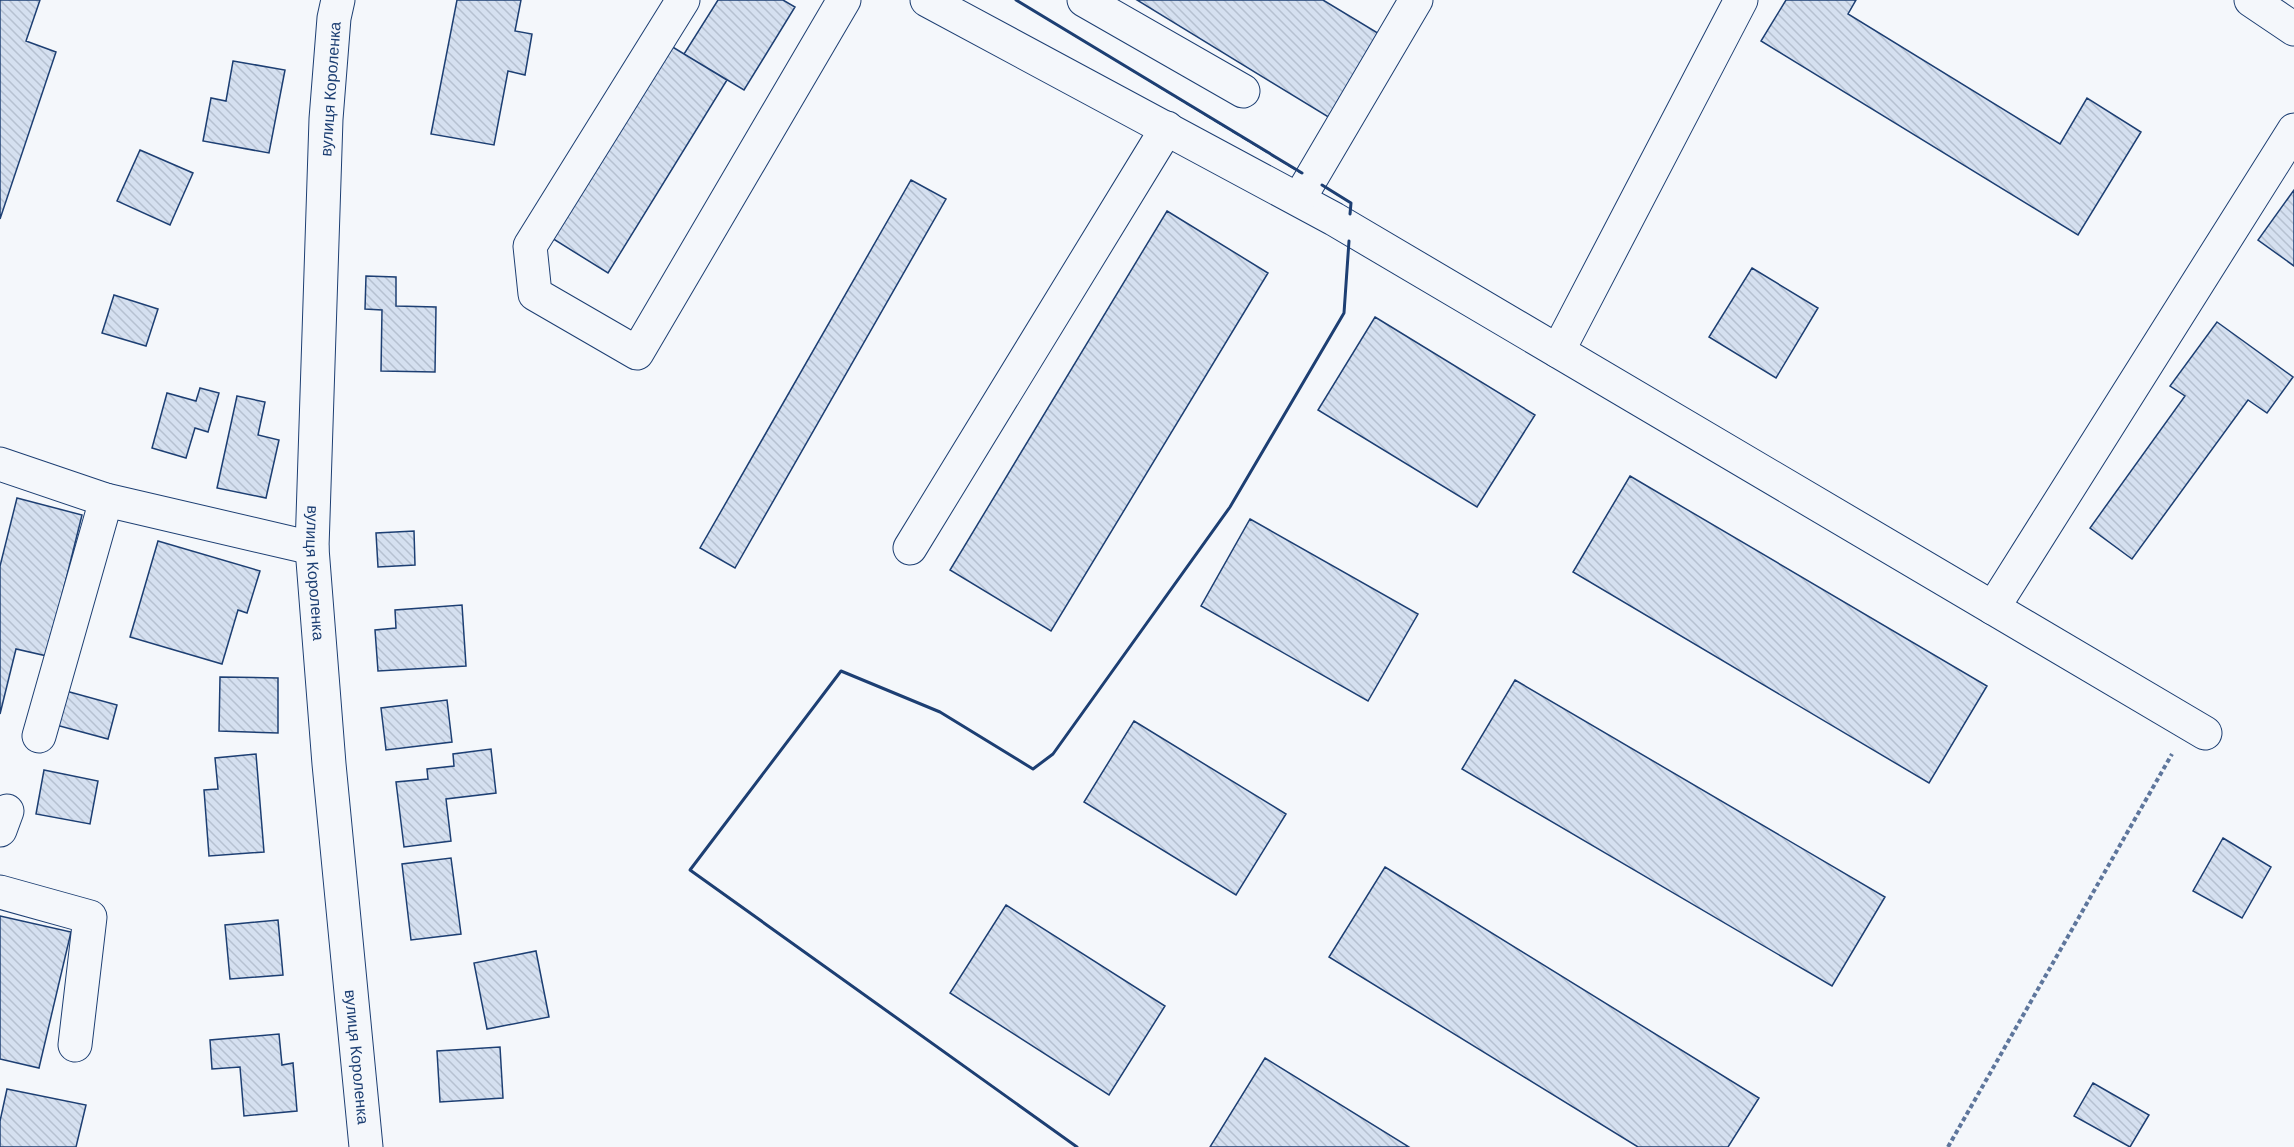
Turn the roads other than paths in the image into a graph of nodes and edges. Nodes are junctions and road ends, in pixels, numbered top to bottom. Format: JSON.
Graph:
{"nodes":[{"id":1,"x":338,"y":0,"type":"edge"},
{"id":2,"x":683,"y":0,"type":"edge"},
{"id":3,"x":844,"y":0,"type":"edge"},
{"id":4,"x":927,"y":0,"type":"edge"},
{"id":5,"x":1084,"y":0,"type":"edge"},
{"id":6,"x":1416,"y":0,"type":"edge"},
{"id":7,"x":1741,"y":0,"type":"edge"},
{"id":8,"x":2251,"y":0,"type":"edge"},
{"id":9,"x":2294,"y":29,"type":"edge"},
{"id":10,"x":1243,"y":91,"type":"dead end"},
{"id":11,"x":1167,"y":128,"type":"junction"},
{"id":12,"x":2294,"y":130,"type":"edge"},
{"id":13,"x":1299,"y":199,"type":"junction"},
{"id":14,"x":1558,"y":351,"type":"junction"},
{"id":15,"x":0,"y":464,"type":"edge"},
{"id":16,"x":106,"y":500,"type":"junction"},
{"id":17,"x":312,"y":548,"type":"junction"},
{"id":18,"x":910,"y":548,"type":"dead end"},
{"id":19,"x":1993,"y":608,"type":"junction"},
{"id":20,"x":2197,"y":728,"type":"road end"},
{"id":21,"x":39,"y":736,"type":"dead end"},
{"id":22,"x":0,"y":892,"type":"edge"},
{"id":23,"x":75,"y":1045,"type":"dead end"},
{"id":24,"x":366,"y":1147,"type":"edge"}],
"edges":[{"from":1,"to":17,"type":"street","name":"вулиця Короленка"},
{"from":2,"to":3,"type":"street"},
{"from":4,"to":11,"type":"street"},
{"from":5,"to":10,"type":"street"},
{"from":6,"to":13,"type":"street"},
{"from":7,"to":14,"type":"street"},
{"from":8,"to":9,"type":"street"},
{"from":11,"to":13,"type":"street"},
{"from":11,"to":18,"type":"street"},
{"from":12,"to":19,"type":"street"},
{"from":13,"to":14,"type":"street"},
{"from":14,"to":19,"type":"street"},
{"from":15,"to":16,"type":"street"},
{"from":16,"to":17,"type":"street"},
{"from":16,"to":21,"type":"street"},
{"from":17,"to":24,"type":"street","name":"вулиця Короленка"},
{"from":19,"to":20,"type":"street"},
{"from":22,"to":23,"type":"street"}]}
